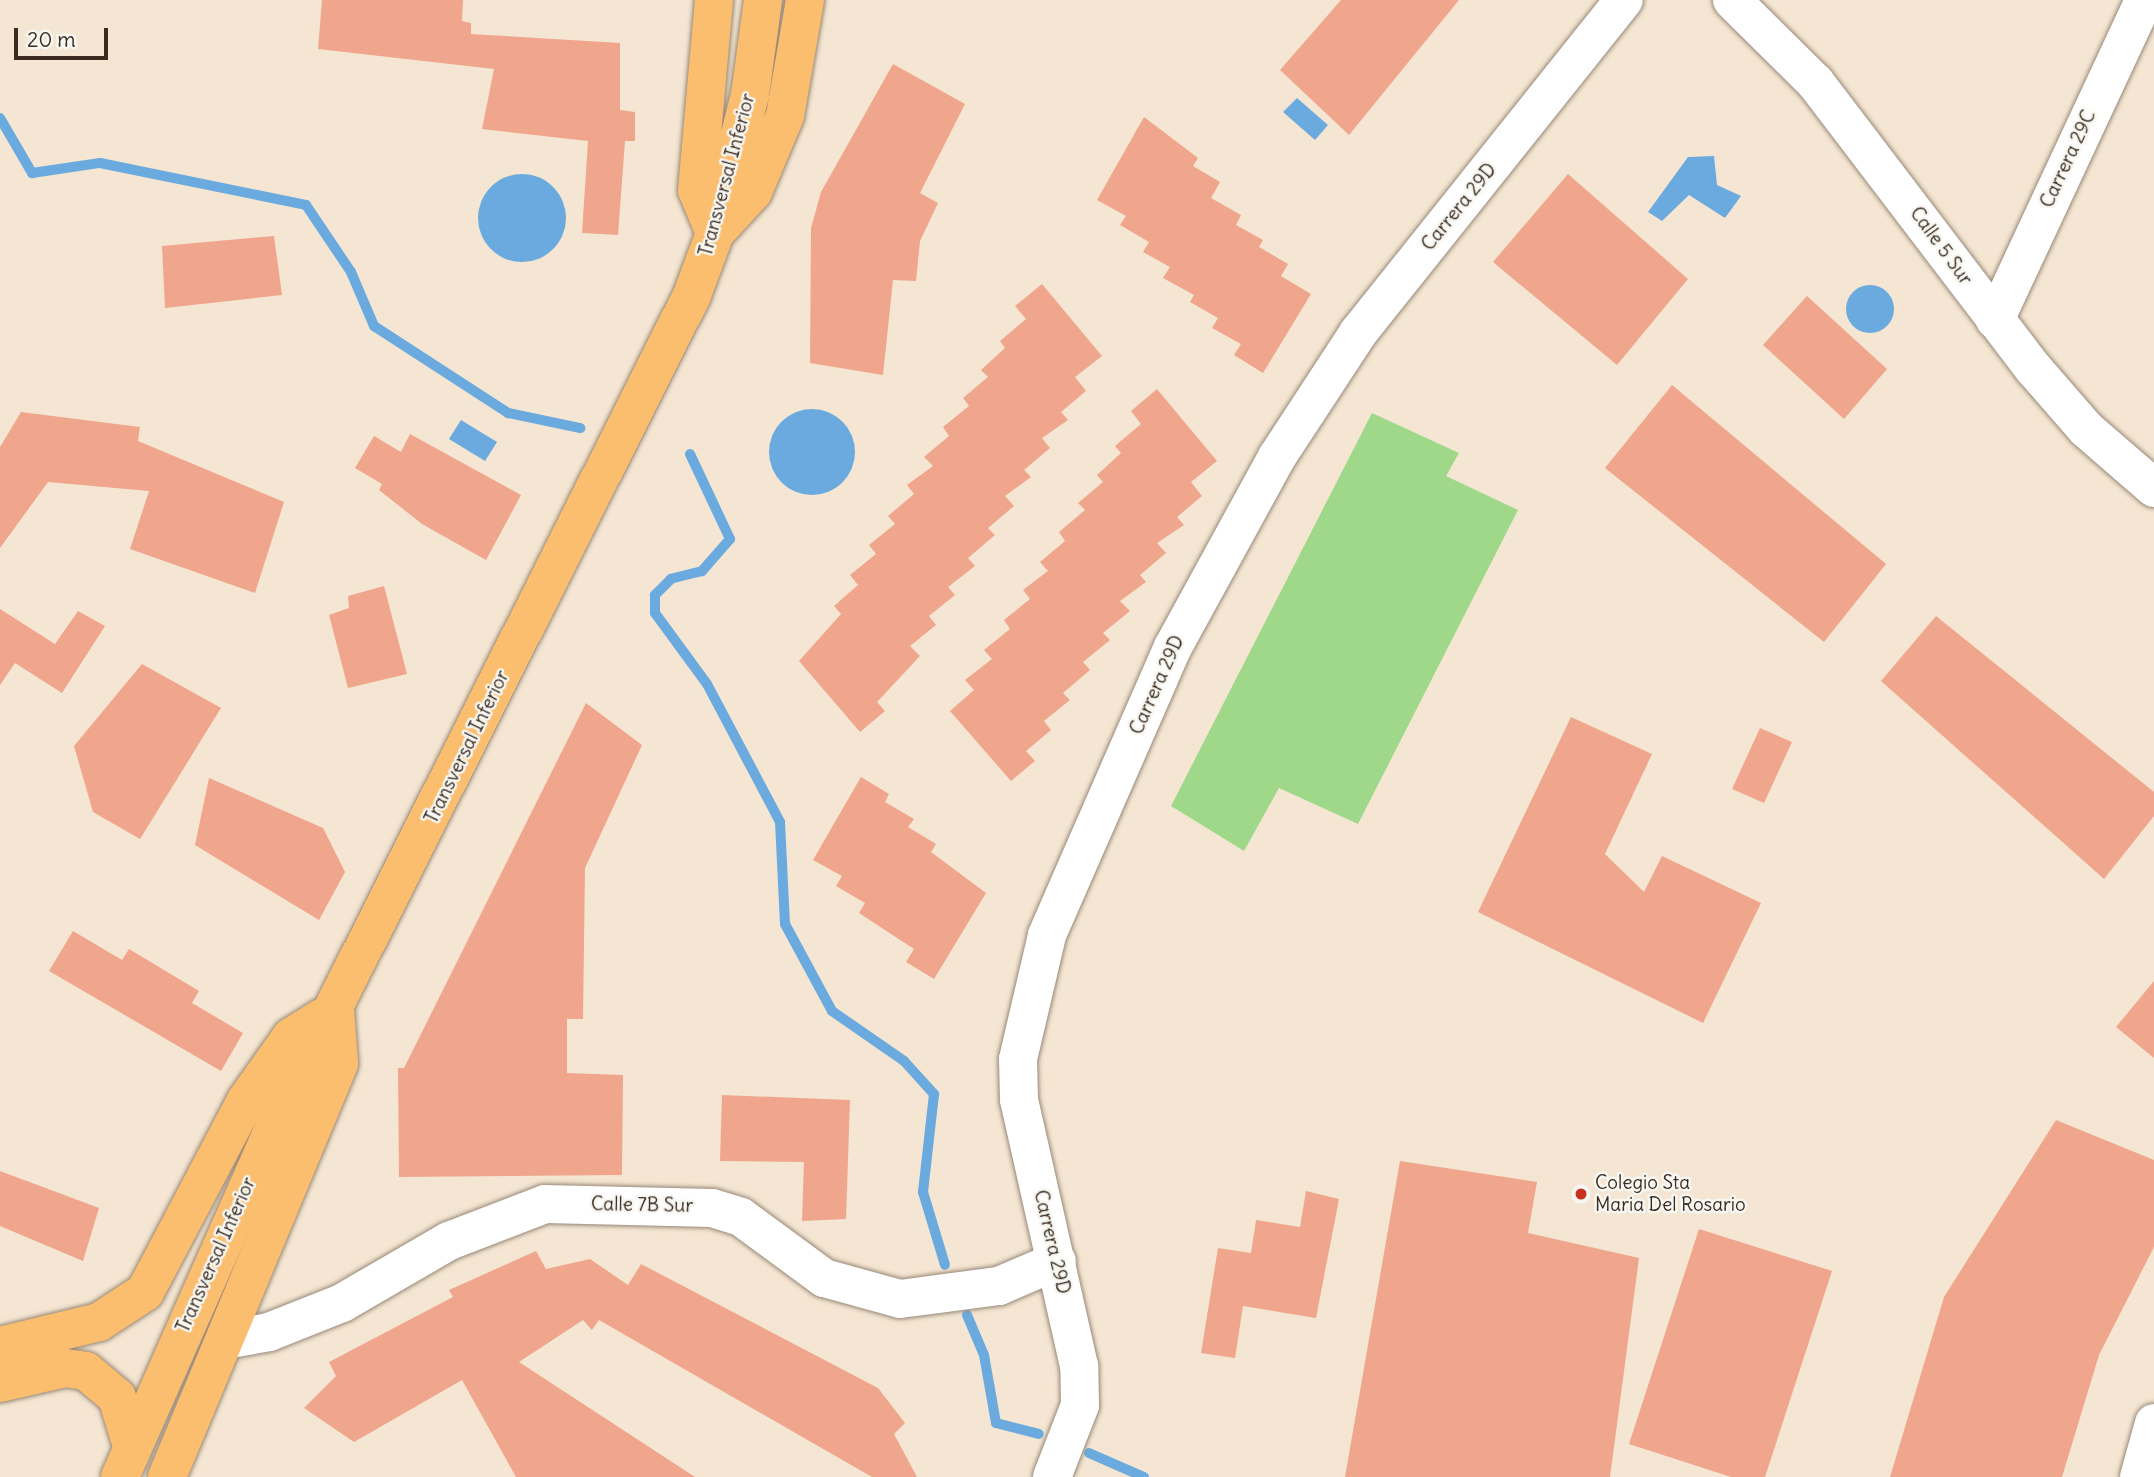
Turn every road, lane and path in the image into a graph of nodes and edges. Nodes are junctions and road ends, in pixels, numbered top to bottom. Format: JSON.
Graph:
{"nodes":[{"id":1,"x":714,"y":0,"type":"edge"},
{"id":2,"x":763,"y":0,"type":"edge"},
{"id":3,"x":805,"y":0,"type":"edge"},
{"id":4,"x":1624,"y":0,"type":"edge"},
{"id":5,"x":1732,"y":0,"type":"edge"},
{"id":6,"x":2144,"y":0,"type":"edge"},
{"id":7,"x":715,"y":233,"type":"junction"},
{"id":8,"x":1995,"y":320,"type":"junction"},
{"id":9,"x":2154,"y":488,"type":"edge"},
{"id":10,"x":335,"y":1009,"type":"junction"},
{"id":11,"x":1057,"y":1261,"type":"junction"},
{"id":12,"x":225,"y":1339,"type":"junction"},
{"id":13,"x":0,"y":1346,"type":"edge"},
{"id":14,"x":0,"y":1383,"type":"edge"},
{"id":15,"x":2154,"y":1423,"type":"edge"},
{"id":16,"x":126,"y":1461,"type":"edge"},
{"id":17,"x":167,"y":1477,"type":"edge"},
{"id":18,"x":1052,"y":1477,"type":"edge"},
{"id":19,"x":2138,"y":1477,"type":"edge"}],
"edges":[{"from":1,"to":7,"type":"main road"},
{"from":2,"to":7,"type":"main road","name":"Transversal Inferior"},
{"from":3,"to":7,"type":"main road"},
{"from":4,"to":11,"type":"street","name":"Carrera 29D"},
{"from":5,"to":8,"type":"street","name":"Calle 5 Sur"},
{"from":6,"to":8,"type":"street","name":"Carrera 29C"},
{"from":7,"to":10,"type":"main road","name":"Transversal Inferior"},
{"from":8,"to":9,"type":"street","name":"Calle 5 Sur"},
{"from":10,"to":12,"type":"main road"},
{"from":10,"to":13,"type":"main road"},
{"from":10,"to":16,"type":"main road","name":"Transversal Inferior"},
{"from":11,"to":12,"type":"street","name":"Calle 7B Sur"},
{"from":11,"to":18,"type":"street","name":"Carrera 29D"},
{"from":12,"to":17,"type":"main road"},
{"from":14,"to":16,"type":"main road"},
{"from":15,"to":19,"type":"street"}]}
